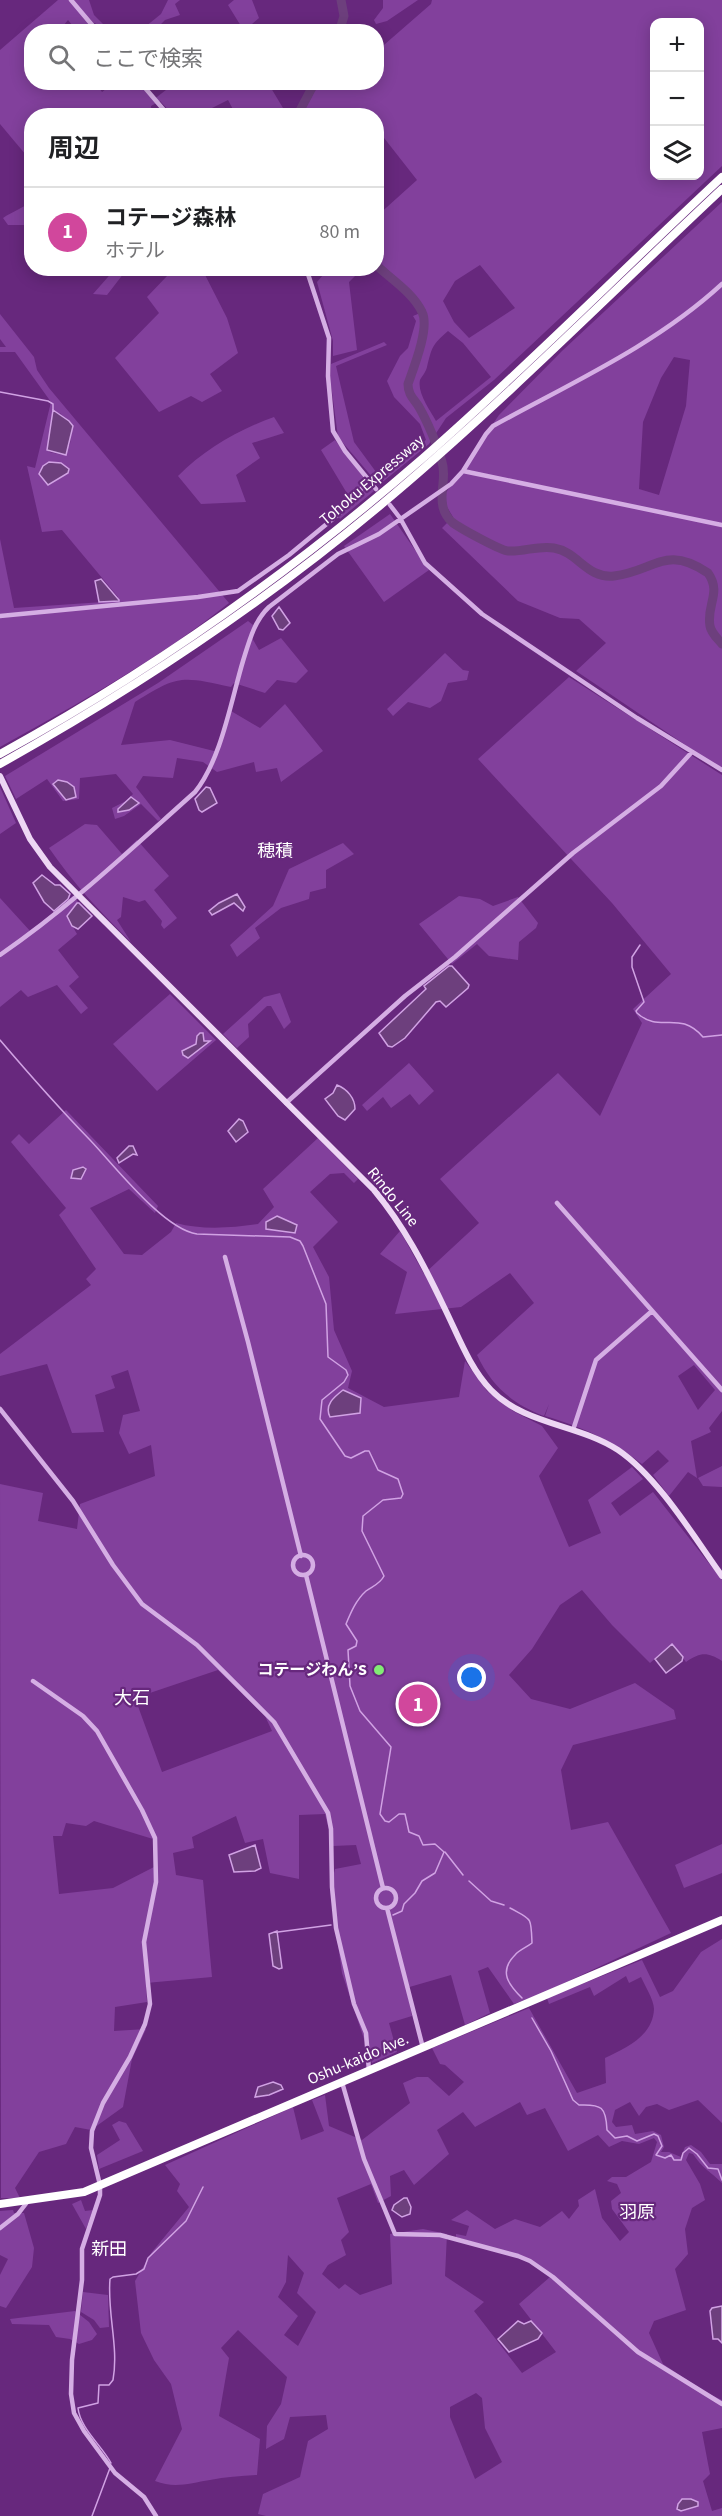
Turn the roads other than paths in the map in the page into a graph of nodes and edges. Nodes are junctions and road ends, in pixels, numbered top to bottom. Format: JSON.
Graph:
{"nodes":[{"id":1,"x":71,"y":0,"type":"edge"},
{"id":2,"x":91,"y":24,"type":"edge"},
{"id":3,"x":147,"y":90,"type":"edge"},
{"id":4,"x":162,"y":108,"type":"edge"},
{"id":5,"x":722,"y":177,"type":"edge"},
{"id":6,"x":722,"y":189,"type":"edge"},
{"id":7,"x":309,"y":276,"type":"edge"},
{"id":8,"x":722,"y":284,"type":"edge"},
{"id":9,"x":448,"y":442,"type":"junction"},
{"id":10,"x":426,"y":461,"type":"junction"},
{"id":11,"x":463,"y":471,"type":"junction"},
{"id":12,"x":369,"y":480,"type":"junction"},
{"id":13,"x":376,"y":489,"type":"dead end"},
{"id":14,"x":390,"y":505,"type":"dead end"},
{"id":15,"x":400,"y":518,"type":"junction"},
{"id":16,"x":722,"y":525,"type":"edge"},
{"id":17,"x":0,"y":616,"type":"edge"},
{"id":18,"x":692,"y":753,"type":"junction"},
{"id":19,"x":0,"y":754,"type":"edge"},
{"id":20,"x":0,"y":764,"type":"edge"},
{"id":21,"x":722,"y":771,"type":"edge"},
{"id":22,"x":0,"y":776,"type":"edge"},
{"id":23,"x":78,"y":895,"type":"junction"},
{"id":24,"x":0,"y":955,"type":"edge"},
{"id":25,"x":286,"y":1103,"type":"junction"},
{"id":26,"x":557,"y":1203,"type":"dead end"},
{"id":27,"x":225,"y":1257,"type":"dead end"},
{"id":28,"x":652,"y":1311,"type":"junction"},
{"id":29,"x":722,"y":1390,"type":"edge"},
{"id":30,"x":0,"y":1408,"type":"edge"},
{"id":31,"x":573,"y":1430,"type":"junction"},
{"id":32,"x":300,"y":1556,"type":"junction"},
{"id":33,"x":306,"y":1575,"type":"junction"},
{"id":34,"x":722,"y":1576,"type":"edge"},
{"id":35,"x":33,"y":1681,"type":"dead end"},
{"id":36,"x":383,"y":1888,"type":"junction"},
{"id":37,"x":387,"y":1908,"type":"junction"},
{"id":38,"x":722,"y":1920,"type":"edge"},
{"id":39,"x":423,"y":2048,"type":"junction"},
{"id":40,"x":369,"y":2071,"type":"junction"},
{"id":41,"x":342,"y":2082,"type":"junction"},
{"id":42,"x":100,"y":2185,"type":"junction"},
{"id":43,"x":28,"y":2201,"type":"junction"},
{"id":44,"x":0,"y":2205,"type":"edge"},
{"id":45,"x":0,"y":2228,"type":"edge"},
{"id":46,"x":722,"y":2404,"type":"edge"},
{"id":47,"x":156,"y":2516,"type":"edge"}],
"edges":[{"from":1,"to":2,"type":"street"},
{"from":3,"to":4,"type":"street"},
{"from":5,"to":9,"type":"highway","name":"Tohoku Expressway"},
{"from":6,"to":9,"type":"highway","name":"Tohoku Expressway"},
{"from":7,"to":12,"type":"street"},
{"from":8,"to":11,"type":"street"},
{"from":9,"to":10,"type":"highway","name":"Tohoku Expressway"},
{"from":10,"to":19,"type":"highway","name":"Tohoku Expressway"},
{"from":10,"to":20,"type":"highway","name":"Tohoku Expressway"},
{"from":11,"to":15,"type":"street"},
{"from":11,"to":16,"type":"street"},
{"from":12,"to":13,"type":"street"},
{"from":12,"to":17,"type":"street"},
{"from":14,"to":15,"type":"street"},
{"from":15,"to":18,"type":"street"},
{"from":15,"to":23,"type":"street"},
{"from":18,"to":21,"type":"street"},
{"from":18,"to":25,"type":"street"},
{"from":22,"to":23,"type":"street","name":"Rindo Line"},
{"from":23,"to":24,"type":"street"},
{"from":23,"to":25,"type":"street","name":"Rindo Line"},
{"from":25,"to":31,"type":"street","name":"Rindo Line"},
{"from":26,"to":28,"type":"street"},
{"from":27,"to":32,"type":"street"},
{"from":28,"to":29,"type":"street"},
{"from":28,"to":31,"type":"street"},
{"from":30,"to":40,"type":"street"},
{"from":31,"to":34,"type":"street","name":"Rindo Line"},
{"from":32,"to":33,"type":"street"},
{"from":32,"to":33,"type":"street"},
{"from":33,"to":36,"type":"street"},
{"from":35,"to":42,"type":"street"},
{"from":36,"to":37,"type":"street"},
{"from":36,"to":37,"type":"street"},
{"from":37,"to":39,"type":"street"},
{"from":38,"to":39,"type":"highway","name":"Oshu-kaido Ave."},
{"from":39,"to":40,"type":"highway","name":"Oshu-kaido Ave."},
{"from":40,"to":41,"type":"highway","name":"Oshu-kaido Ave."},
{"from":41,"to":42,"type":"highway","name":"Oshu-kaido Ave."},
{"from":41,"to":46,"type":"street"},
{"from":42,"to":43,"type":"highway","name":"Oshu-kaido Ave."},
{"from":42,"to":47,"type":"street"},
{"from":43,"to":44,"type":"highway","name":"Oshu-kaido Ave."},
{"from":43,"to":45,"type":"street"}]}
